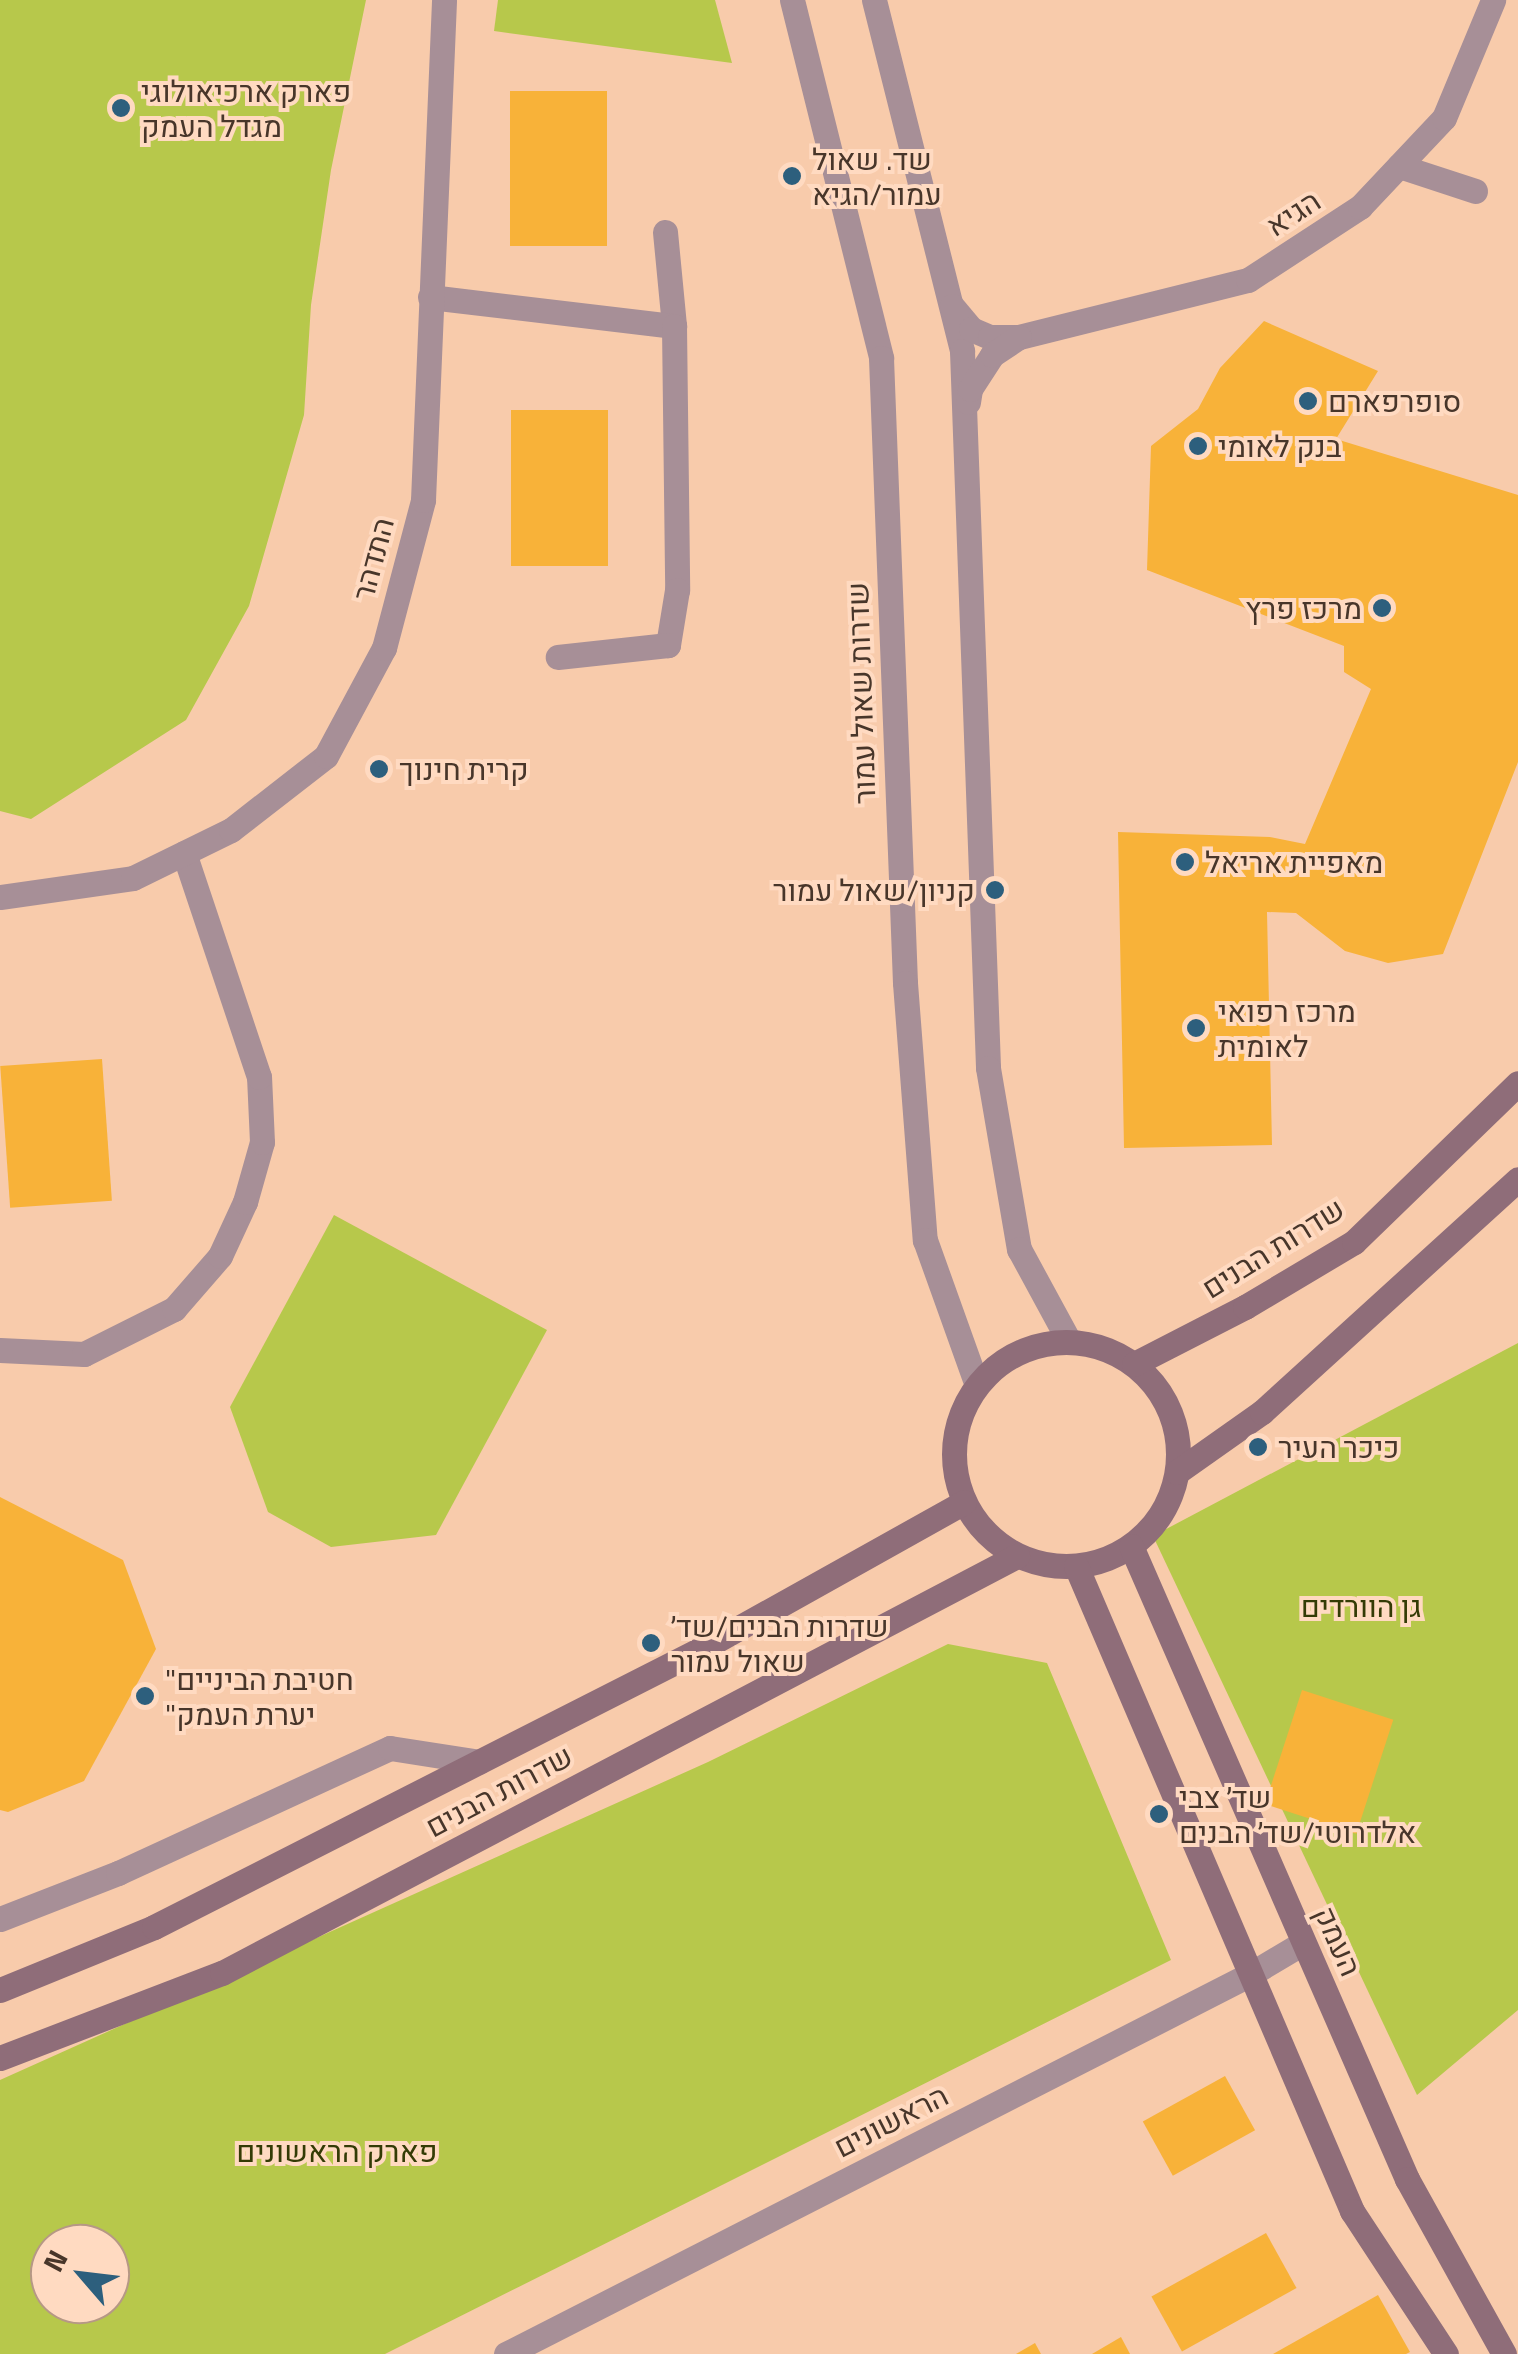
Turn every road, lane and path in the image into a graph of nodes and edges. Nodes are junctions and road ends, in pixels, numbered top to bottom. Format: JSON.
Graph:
{"nodes":[{"id":1,"x":444,"y":0,"type":"edge"},
{"id":2,"x":792,"y":0,"type":"edge"},
{"id":3,"x":874,"y":0,"type":"edge"},
{"id":4,"x":1493,"y":0,"type":"edge"},
{"id":5,"x":1399,"y":166,"type":"junction"},
{"id":6,"x":1475,"y":191,"type":"dead end"},
{"id":7,"x":666,"y":232,"type":"dead end"},
{"id":8,"x":430,"y":297,"type":"junction"},
{"id":9,"x":950,"y":304,"type":"junction"},
{"id":10,"x":674,"y":326,"type":"junction"},
{"id":11,"x":1019,"y":336,"type":"junction"},
{"id":12,"x":964,"y":426,"type":"junction"},
{"id":13,"x":558,"y":657,"type":"dead end"},
{"id":14,"x":184,"y":853,"type":"junction"},
{"id":15,"x":0,"y":896,"type":"edge"},
{"id":16,"x":1518,"y":1083,"type":"edge"},
{"id":17,"x":1518,"y":1179,"type":"edge"},
{"id":18,"x":1069,"y":1341,"type":"junction"},
{"id":19,"x":0,"y":1350,"type":"edge"},
{"id":20,"x":1134,"y":1364,"type":"junction"},
{"id":21,"x":977,"y":1385,"type":"junction"},
{"id":22,"x":1177,"y":1472,"type":"junction"},
{"id":23,"x":964,"y":1502,"type":"junction"},
{"id":24,"x":1131,"y":1546,"type":"junction"},
{"id":25,"x":1017,"y":1556,"type":"junction"},
{"id":26,"x":1076,"y":1566,"type":"junction"},
{"id":27,"x":479,"y":1762,"type":"junction"},
{"id":28,"x":0,"y":1919,"type":"edge"},
{"id":29,"x":1304,"y":1943,"type":"junction"},
{"id":30,"x":1250,"y":1975,"type":"junction"},
{"id":31,"x":0,"y":1990,"type":"edge"},
{"id":32,"x":0,"y":2058,"type":"edge"},
{"id":33,"x":506,"y":2354,"type":"edge"},
{"id":34,"x":1446,"y":2354,"type":"edge"},
{"id":35,"x":1504,"y":2354,"type":"edge"}],
"edges":[{"from":1,"to":8,"type":"street","name":"התדהר"},
{"from":2,"to":21,"type":"street","name":"שדרות שאול עמור"},
{"from":3,"to":9,"type":"street"},
{"from":4,"to":5,"type":"street","name":"הגיא"},
{"from":5,"to":6,"type":"street"},
{"from":5,"to":11,"type":"street","name":"הגיא"},
{"from":7,"to":10,"type":"street"},
{"from":8,"to":10,"type":"street"},
{"from":8,"to":14,"type":"street","name":"התדהר"},
{"from":9,"to":11,"type":"street"},
{"from":9,"to":12,"type":"street"},
{"from":10,"to":13,"type":"street"},
{"from":11,"to":12,"type":"street"},
{"from":12,"to":18,"type":"street"},
{"from":14,"to":15,"type":"street","name":"התדהר"},
{"from":14,"to":19,"type":"street"},
{"from":16,"to":20,"type":"main road","name":"שדרות הבנים"},
{"from":17,"to":22,"type":"main road"},
{"from":18,"to":20,"type":"main road"},
{"from":18,"to":21,"type":"main road"},
{"from":20,"to":22,"type":"main road"},
{"from":21,"to":23,"type":"main road"},
{"from":22,"to":24,"type":"main road"},
{"from":23,"to":25,"type":"main road"},
{"from":23,"to":27,"type":"main road","name":"שדרות הבנים"},
{"from":24,"to":26,"type":"main road"},
{"from":24,"to":29,"type":"main road","name":"העמק"},
{"from":25,"to":26,"type":"main road"},
{"from":25,"to":32,"type":"main road","name":"שדרות הבנים"},
{"from":26,"to":30,"type":"main road"},
{"from":27,"to":28,"type":"street"},
{"from":27,"to":31,"type":"main road","name":"שדרות הבנים"},
{"from":29,"to":30,"type":"street","name":"הראשונים"},
{"from":29,"to":35,"type":"main road","name":"העמק"},
{"from":30,"to":33,"type":"street","name":"הראשונים"},
{"from":30,"to":34,"type":"main road"}]}
